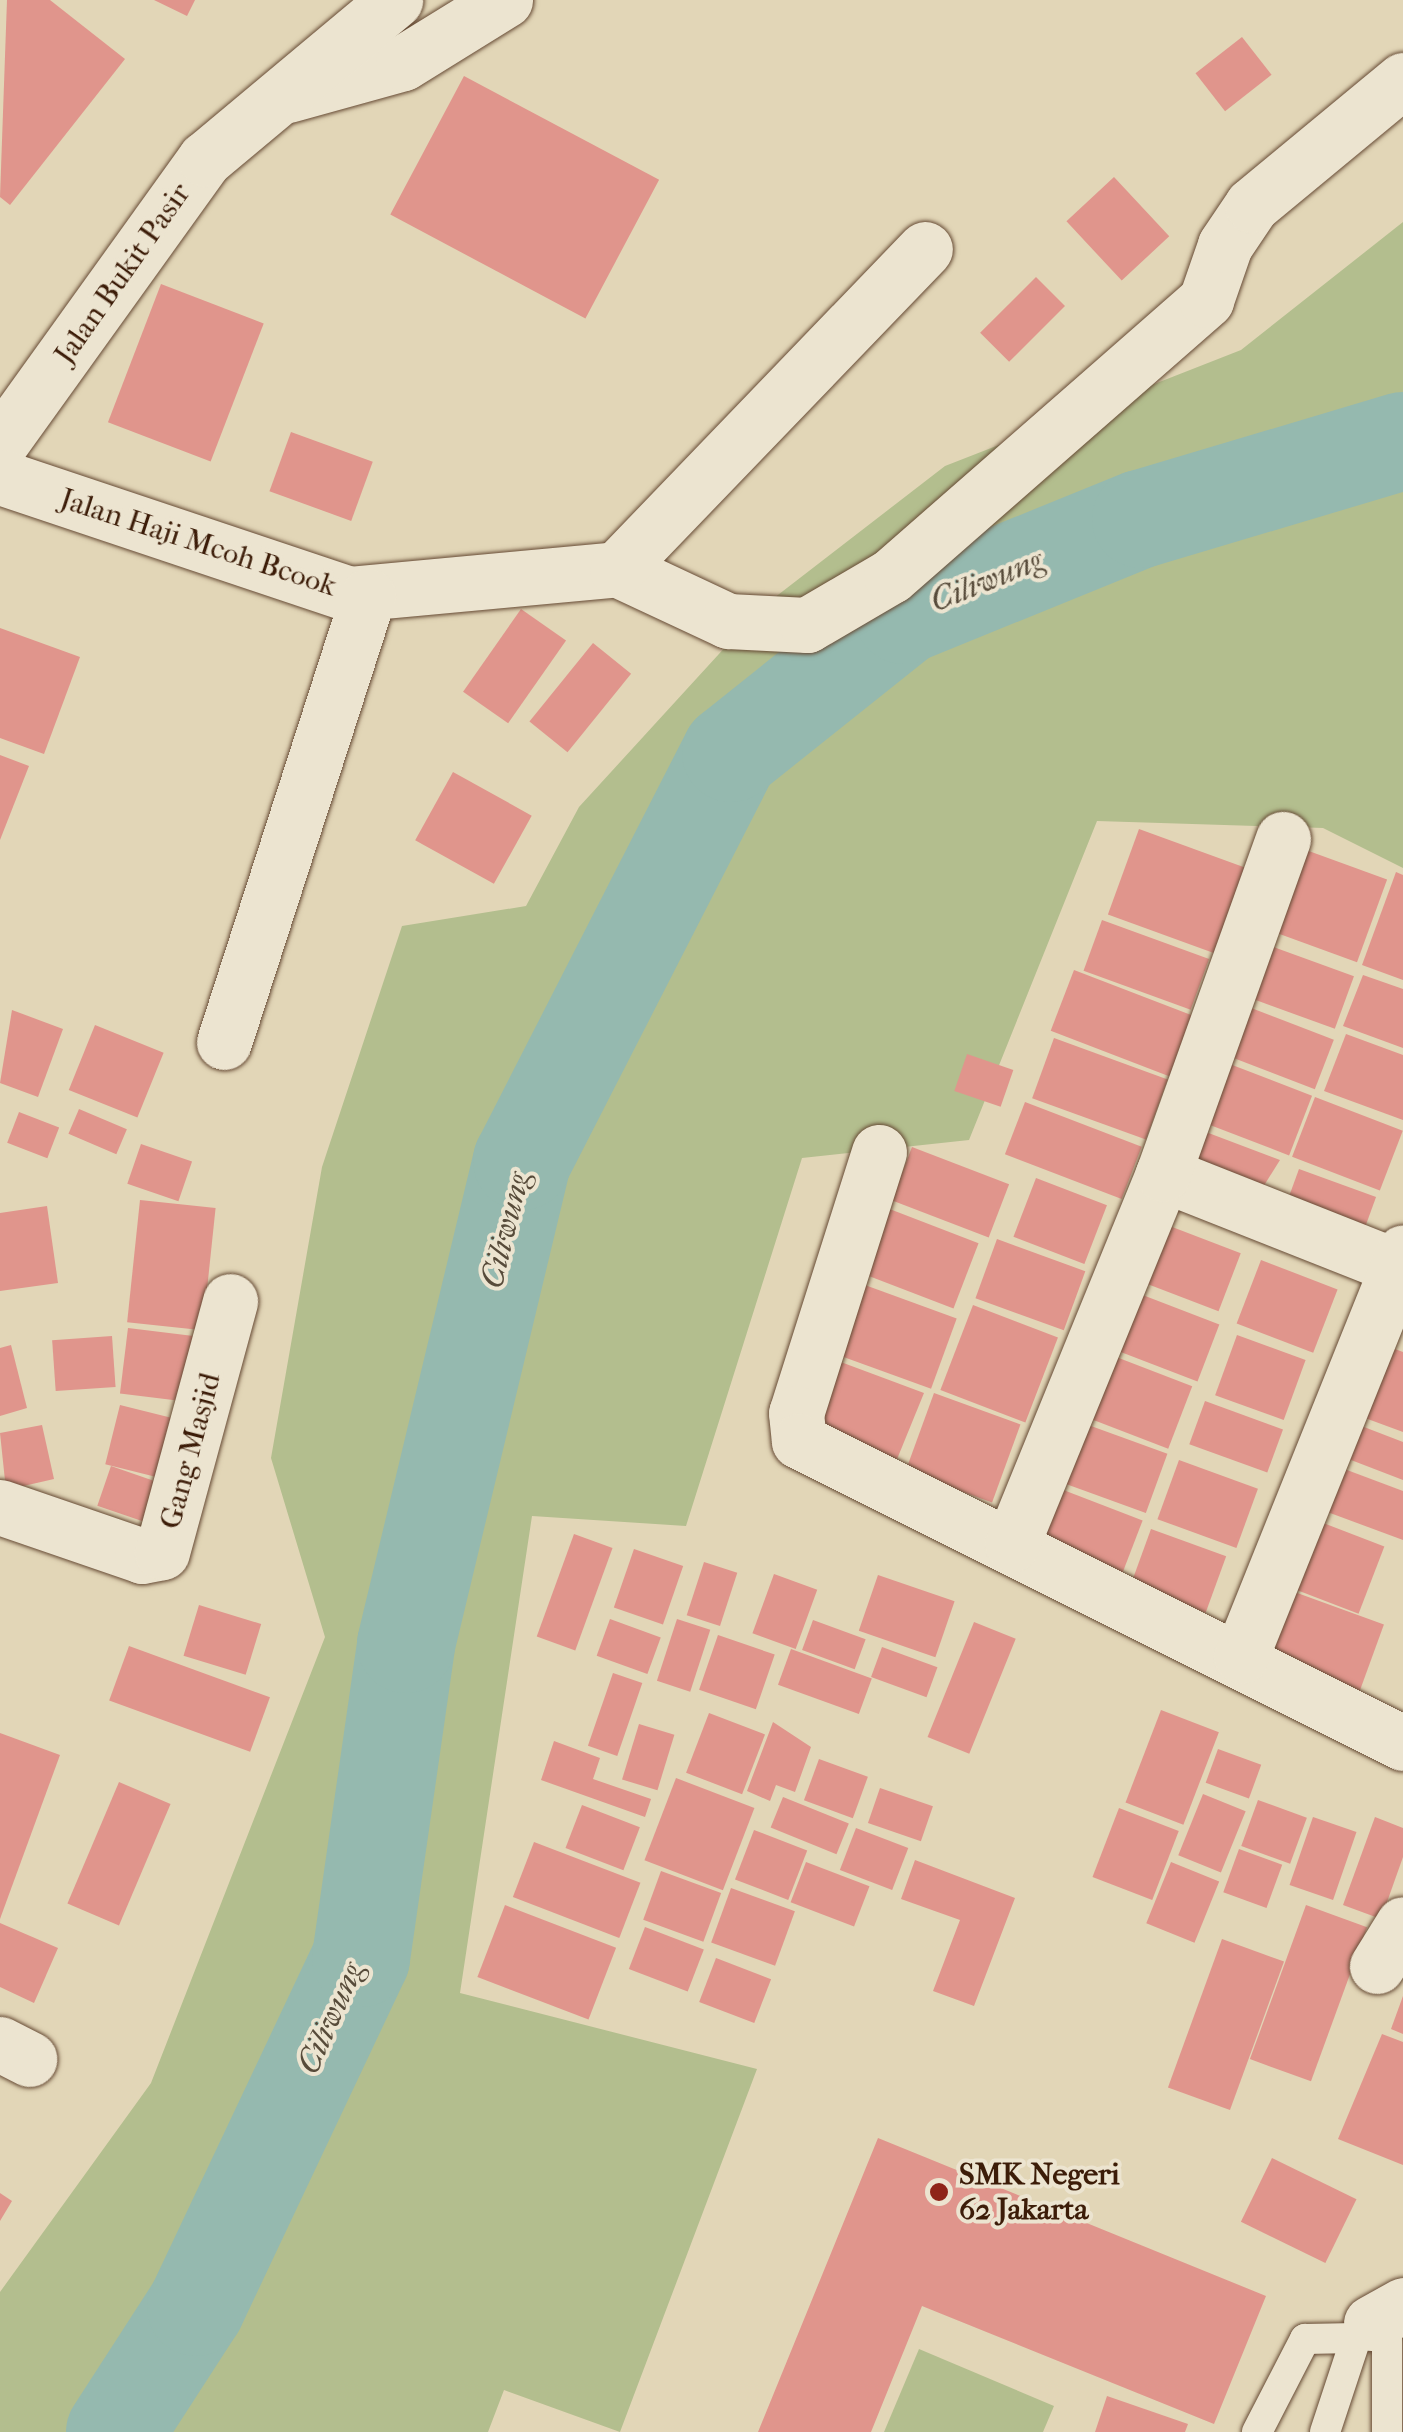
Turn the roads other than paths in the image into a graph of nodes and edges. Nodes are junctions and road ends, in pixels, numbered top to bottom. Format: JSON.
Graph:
{"nodes":[{"id":1,"x":395,"y":0,"type":"edge"},
{"id":2,"x":505,"y":0,"type":"edge"},
{"id":3,"x":1403,"y":80,"type":"edge"},
{"id":4,"x":276,"y":98,"type":"junction"},
{"id":5,"x":925,"y":249,"type":"dead end"},
{"id":6,"x":0,"y":444,"type":"edge"},
{"id":7,"x":0,"y":477,"type":"edge"},
{"id":8,"x":617,"y":569,"type":"junction"},
{"id":9,"x":368,"y":596,"type":"junction"},
{"id":10,"x":1283,"y":838,"type":"dead end"},
{"id":11,"x":224,"y":1042,"type":"dead end"},
{"id":12,"x":879,"y":1152,"type":"dead end"},
{"id":13,"x":1163,"y":1174,"type":"junction"},
{"id":14,"x":1400,"y":1260,"type":"edge"},
{"id":15,"x":230,"y":1300,"type":"dead end"},
{"id":16,"x":0,"y":1507,"type":"edge"},
{"id":17,"x":1012,"y":1544,"type":"junction"},
{"id":18,"x":1241,"y":1656,"type":"junction"},
{"id":19,"x":1403,"y":1742,"type":"edge"},
{"id":20,"x":1379,"y":2321,"type":"edge"},
{"id":21,"x":1257,"y":2432,"type":"edge"},
{"id":22,"x":1325,"y":2432,"type":"edge"},
{"id":23,"x":1387,"y":2432,"type":"edge"}],
"edges":[{"from":1,"to":4,"type":"street","name":"Jalan Bukit Pasir"},
{"from":2,"to":4,"type":"street"},
{"from":3,"to":8,"type":"street","name":"Jalan Haji Mcoh Bcook"},
{"from":4,"to":6,"type":"street","name":"Jalan Bukit Pasir"},
{"from":5,"to":8,"type":"street"},
{"from":7,"to":9,"type":"street","name":"Jalan Haji Mcoh Bcook"},
{"from":8,"to":9,"type":"street","name":"Jalan Haji Mcoh Bcook"},
{"from":9,"to":11,"type":"street"},
{"from":10,"to":13,"type":"street"},
{"from":12,"to":17,"type":"street"},
{"from":13,"to":14,"type":"street"},
{"from":13,"to":17,"type":"street"},
{"from":14,"to":18,"type":"street"},
{"from":15,"to":16,"type":"street","name":"Gang Masjid"},
{"from":17,"to":18,"type":"street"},
{"from":18,"to":19,"type":"street"},
{"from":20,"to":21,"type":"lane"},
{"from":20,"to":22,"type":"lane"},
{"from":20,"to":23,"type":"lane"}]}
